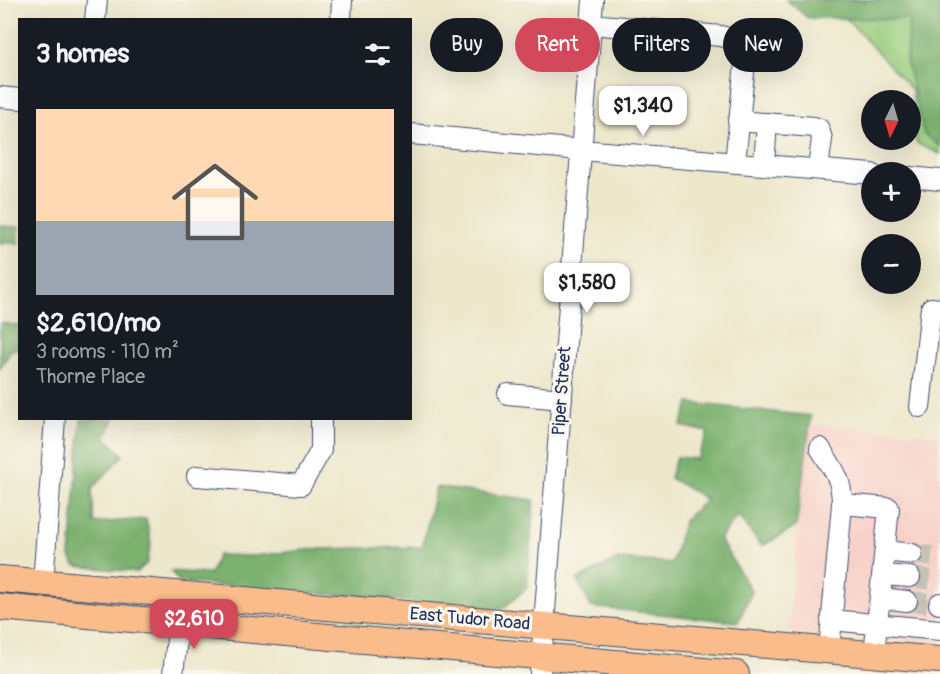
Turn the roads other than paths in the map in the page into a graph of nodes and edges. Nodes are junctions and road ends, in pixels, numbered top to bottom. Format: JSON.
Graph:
{"nodes":[{"id":1,"x":97,"y":0,"type":"edge"},
{"id":2,"x":342,"y":0,"type":"edge"},
{"id":3,"x":593,"y":0,"type":"edge"},
{"id":4,"x":95,"y":18,"type":"edge"},
{"id":5,"x":341,"y":18,"type":"edge"},
{"id":6,"x":592,"y":18,"type":"edge"},
{"id":7,"x":600,"y":25,"type":"edge"},
{"id":8,"x":587,"y":72,"type":"edge"},
{"id":9,"x":0,"y":97,"type":"edge"},
{"id":10,"x":18,"y":99,"type":"edge"},
{"id":11,"x":738,"y":121,"type":"junction"},
{"id":12,"x":767,"y":123,"type":"junction"},
{"id":13,"x":412,"y":134,"type":"edge"},
{"id":14,"x":581,"y":150,"type":"junction"},
{"id":15,"x":735,"y":163,"type":"junction"},
{"id":16,"x":764,"y":165,"type":"junction"},
{"id":17,"x":818,"y":169,"type":"junction"},
{"id":18,"x":861,"y":173,"type":"edge"},
{"id":19,"x":921,"y":178,"type":"edge"},
{"id":20,"x":940,"y":180,"type":"edge"},
{"id":21,"x":940,"y":309,"type":"edge"},
{"id":22,"x":508,"y":394,"type":"dead end"},
{"id":23,"x":562,"y":399,"type":"junction"},
{"id":24,"x":920,"y":406,"type":"dead end"},
{"id":25,"x":55,"y":420,"type":"edge"},
{"id":26,"x":321,"y":420,"type":"edge"},
{"id":27,"x":820,"y":448,"type":"dead end"},
{"id":28,"x":197,"y":476,"type":"dead end"},
{"id":29,"x":842,"y":504,"type":"junction"},
{"id":30,"x":885,"y":551,"type":"junction"},
{"id":31,"x":912,"y":554,"type":"tunnel mouth"},
{"id":32,"x":882,"y":575,"type":"junction"},
{"id":33,"x":909,"y":578,"type":"tunnel mouth"},
{"id":34,"x":0,"y":579,"type":"edge"},
{"id":35,"x":43,"y":584,"type":"junction"},
{"id":36,"x":880,"y":598,"type":"junction"},
{"id":37,"x":907,"y":601,"type":"tunnel mouth"},
{"id":38,"x":0,"y":607,"type":"edge"},
{"id":39,"x":831,"y":620,"type":"junction"},
{"id":40,"x":179,"y":622,"type":"junction"},
{"id":41,"x":878,"y":624,"type":"junction"},
{"id":42,"x":544,"y":625,"type":"junction"},
{"id":43,"x":940,"y":630,"type":"edge"},
{"id":44,"x":829,"y":650,"type":"junction"},
{"id":45,"x":874,"y":654,"type":"junction"},
{"id":46,"x":940,"y":660,"type":"edge"},
{"id":47,"x":541,"y":666,"type":"edge"},
{"id":48,"x":173,"y":674,"type":"edge"},
{"id":49,"x":736,"y":674,"type":"edge"}],
"edges":[{"from":1,"to":4,"type":"street"},
{"from":2,"to":5,"type":"street"},
{"from":3,"to":6,"type":"street","name":"Piper Street"},
{"from":7,"to":11,"type":"street"},
{"from":8,"to":14,"type":"street","name":"Piper Street"},
{"from":9,"to":10,"type":"street"},
{"from":11,"to":12,"type":"street"},
{"from":11,"to":15,"type":"street"},
{"from":12,"to":16,"type":"street"},
{"from":12,"to":17,"type":"street"},
{"from":13,"to":14,"type":"street"},
{"from":14,"to":15,"type":"street"},
{"from":14,"to":23,"type":"street","name":"Piper Street"},
{"from":15,"to":16,"type":"street"},
{"from":16,"to":17,"type":"street"},
{"from":17,"to":18,"type":"street"},
{"from":19,"to":20,"type":"street"},
{"from":21,"to":24,"type":"street"},
{"from":22,"to":23,"type":"street"},
{"from":23,"to":42,"type":"street","name":"Piper Street"},
{"from":25,"to":35,"type":"street"},
{"from":26,"to":28,"type":"street"},
{"from":27,"to":29,"type":"street"},
{"from":29,"to":30,"type":"street"},
{"from":29,"to":39,"type":"street"},
{"from":30,"to":31,"type":"street"},
{"from":30,"to":32,"type":"street"},
{"from":32,"to":33,"type":"street"},
{"from":32,"to":36,"type":"street"},
{"from":34,"to":35,"type":"main road","name":"East Tudor Road"},
{"from":35,"to":42,"type":"main road","name":"East Tudor Road"},
{"from":36,"to":37,"type":"street"},
{"from":36,"to":41,"type":"street"},
{"from":38,"to":40,"type":"main road","name":"East Tudor Road"},
{"from":39,"to":41,"type":"street"},
{"from":39,"to":44,"type":"street"},
{"from":40,"to":47,"type":"main road","name":"East Tudor Road"},
{"from":40,"to":48,"type":"street"},
{"from":41,"to":43,"type":"street"},
{"from":41,"to":45,"type":"street"},
{"from":42,"to":44,"type":"main road","name":"East Tudor Road"},
{"from":42,"to":47,"type":"street","name":"Piper Street"},
{"from":44,"to":45,"type":"main road","name":"East Tudor Road"},
{"from":45,"to":46,"type":"main road","name":"East Tudor Road"},
{"from":47,"to":49,"type":"main road","name":"East Tudor Road"}]}
